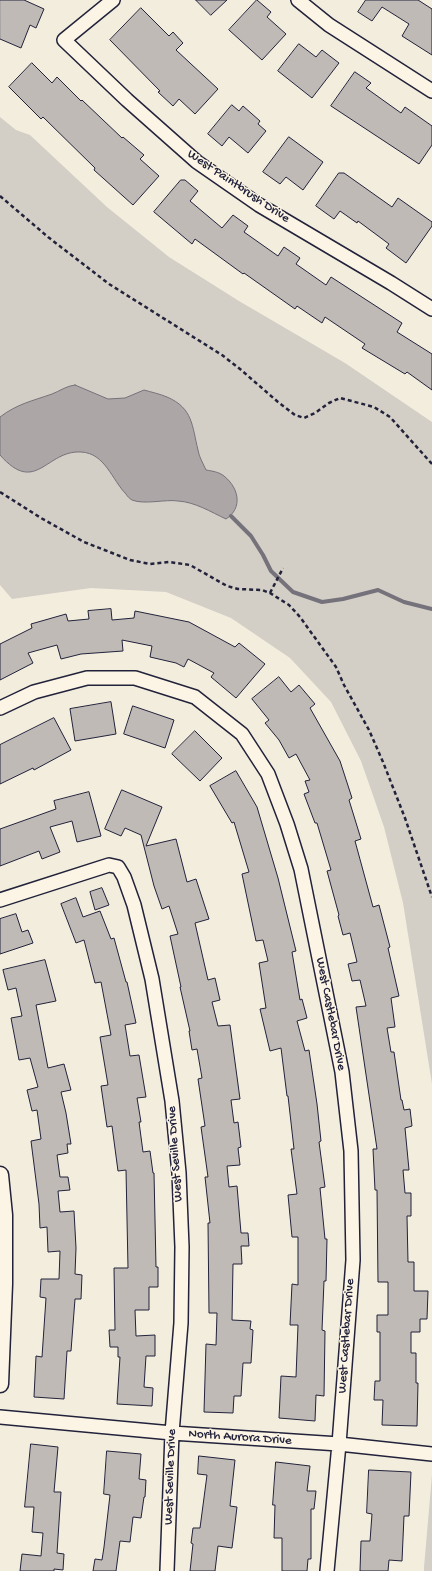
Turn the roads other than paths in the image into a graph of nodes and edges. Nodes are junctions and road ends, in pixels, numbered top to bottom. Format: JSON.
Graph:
{"nodes":[{"id":1,"x":113,"y":0,"type":"edge"},
{"id":2,"x":298,"y":0,"type":"edge"},
{"id":3,"x":432,"y":91,"type":"edge"},
{"id":4,"x":432,"y":309,"type":"edge"},
{"id":5,"x":0,"y":708,"type":"edge"},
{"id":6,"x":0,"y":900,"type":"edge"},
{"id":7,"x":0,"y":1175,"type":"edge"},
{"id":8,"x":2,"y":1215,"type":"edge"},
{"id":9,"x":2,"y":1237,"type":"edge"},
{"id":10,"x":0,"y":1384,"type":"edge"},
{"id":11,"x":0,"y":1417,"type":"edge"},
{"id":12,"x":172,"y":1434,"type":"junction"},
{"id":13,"x":339,"y":1444,"type":"junction"},
{"id":14,"x":432,"y":1454,"type":"edge"},
{"id":15,"x":167,"y":1571,"type":"edge"},
{"id":16,"x":327,"y":1571,"type":"edge"}],
"edges":[{"from":1,"to":4,"type":"street","name":"West Paintbrush Drive"},
{"from":2,"to":3,"type":"street"},
{"from":5,"to":13,"type":"street","name":"West Castlebar Drive"},
{"from":6,"to":12,"type":"street","name":"West Seville Drive"},
{"from":7,"to":8,"type":"street"},
{"from":8,"to":9,"type":"street"},
{"from":9,"to":10,"type":"street"},
{"from":11,"to":12,"type":"street","name":"North Aurora Drive"},
{"from":12,"to":13,"type":"street","name":"North Aurora Drive"},
{"from":12,"to":15,"type":"street","name":"West Seville Drive"},
{"from":13,"to":14,"type":"street","name":"North Aurora Drive"},
{"from":13,"to":16,"type":"street","name":"West Castlebar Drive"}]}
